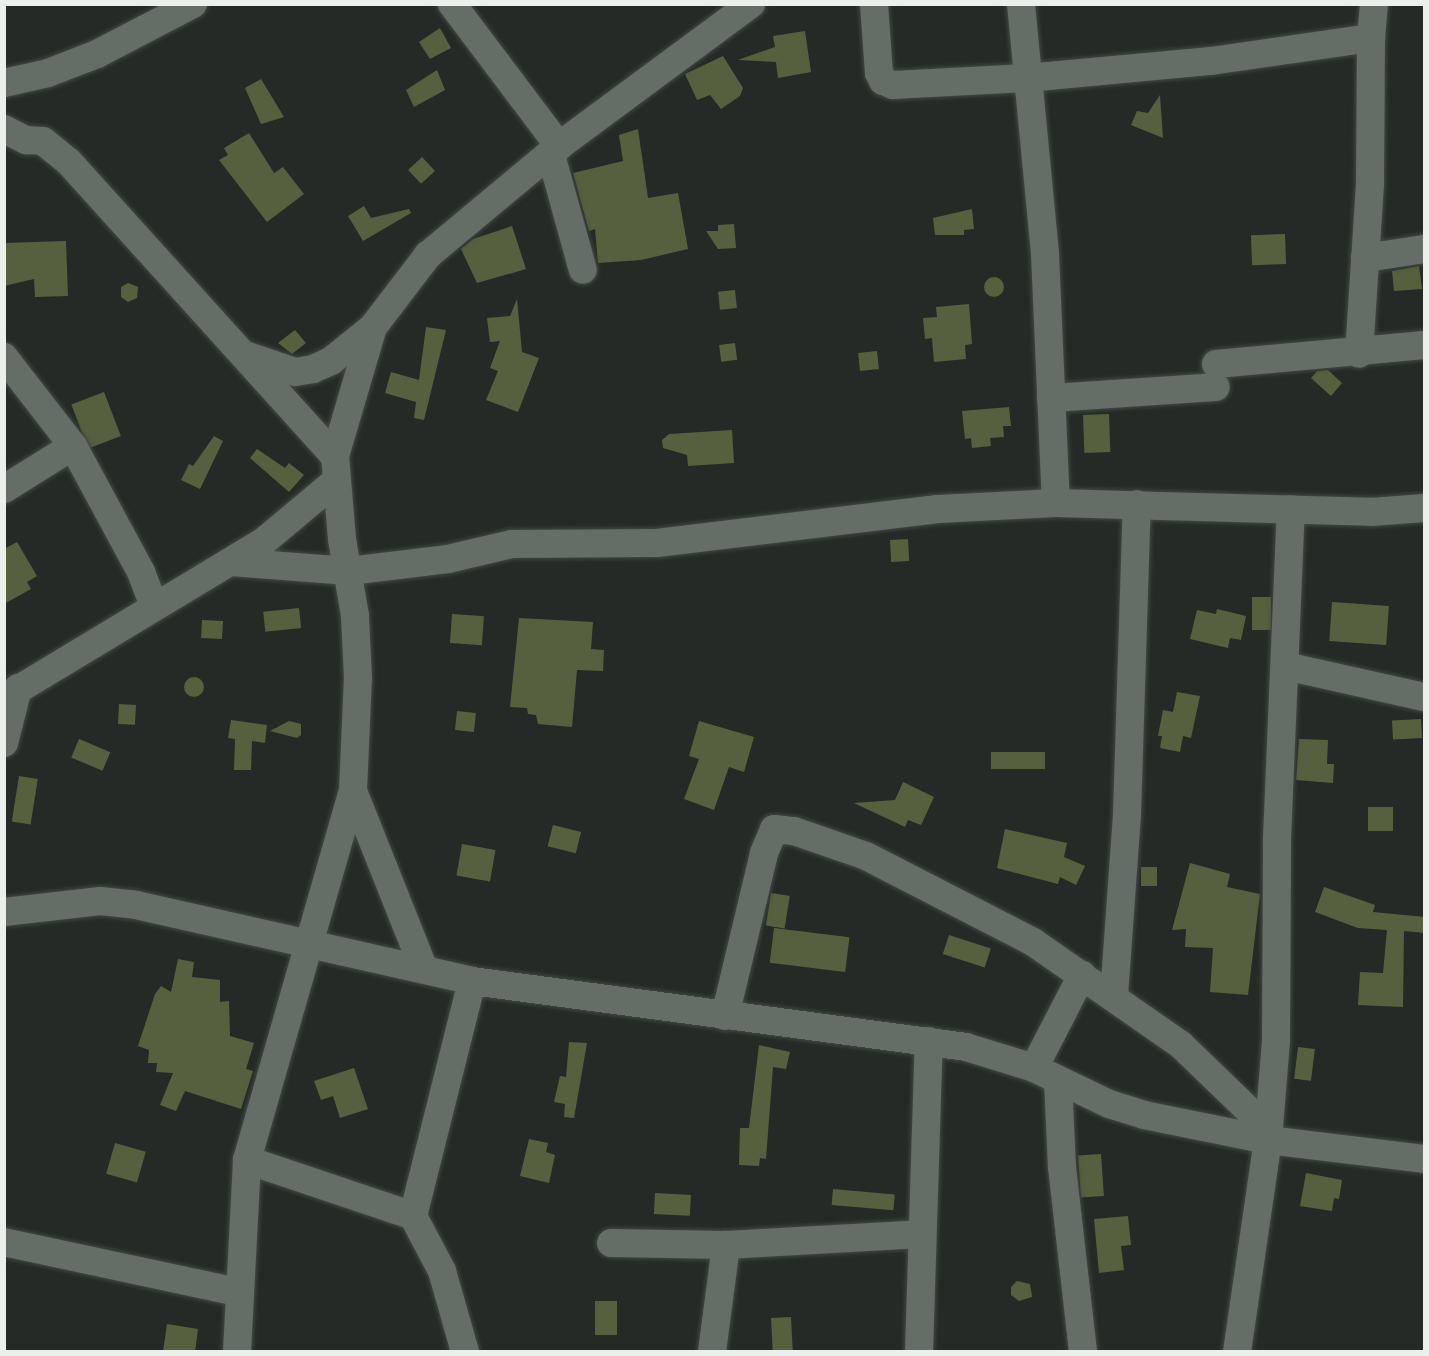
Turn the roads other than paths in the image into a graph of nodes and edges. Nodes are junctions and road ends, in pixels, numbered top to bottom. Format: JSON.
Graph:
{"nodes":[{"id":1,"x":193,"y":4,"type":"edge"},
{"id":2,"x":452,"y":4,"type":"edge"},
{"id":3,"x":751,"y":4,"type":"edge"},
{"id":4,"x":874,"y":4,"type":"edge"},
{"id":5,"x":1021,"y":4,"type":"edge"},
{"id":6,"x":1374,"y":4,"type":"edge"},
{"id":7,"x":1371,"y":38,"type":"junction"},
{"id":8,"x":1027,"y":78,"type":"junction"},
{"id":9,"x":4,"y":82,"type":"edge"},
{"id":10,"x":12,"y":140,"type":"edge"},
{"id":11,"x":555,"y":151,"type":"junction"},
{"id":12,"x":1425,"y":249,"type":"edge"},
{"id":13,"x":1365,"y":258,"type":"junction"},
{"id":14,"x":583,"y":270,"type":"dead end"},
{"id":15,"x":373,"y":327,"type":"junction"},
{"id":16,"x":1425,"y":345,"type":"edge"},
{"id":17,"x":244,"y":354,"type":"junction"},
{"id":18,"x":1359,"y":354,"type":"junction"},
{"id":19,"x":4,"y":357,"type":"edge"},
{"id":20,"x":1051,"y":398,"type":"junction"},
{"id":21,"x":73,"y":446,"type":"junction"},
{"id":22,"x":336,"y":469,"type":"junction"},
{"id":23,"x":4,"y":489,"type":"edge"},
{"id":24,"x":1056,"y":503,"type":"junction"},
{"id":25,"x":1137,"y":504,"type":"junction"},
{"id":26,"x":1291,"y":508,"type":"junction"},
{"id":27,"x":1425,"y":508,"type":"edge"},
{"id":28,"x":231,"y":562,"type":"junction"},
{"id":29,"x":349,"y":571,"type":"junction"},
{"id":30,"x":154,"y":606,"type":"junction"},
{"id":31,"x":1285,"y":666,"type":"junction"},
{"id":32,"x":11,"y":693,"type":"edge"},
{"id":33,"x":1425,"y":697,"type":"edge"},
{"id":34,"x":4,"y":744,"type":"edge"},
{"id":35,"x":353,"y":791,"type":"junction"},
{"id":36,"x":4,"y":912,"type":"edge"},
{"id":37,"x":312,"y":944,"type":"junction"},
{"id":38,"x":424,"y":969,"type":"junction"},
{"id":39,"x":1083,"y":975,"type":"junction"},
{"id":40,"x":472,"y":981,"type":"junction"},
{"id":41,"x":1114,"y":996,"type":"junction"},
{"id":42,"x":725,"y":1016,"type":"junction"},
{"id":43,"x":929,"y":1041,"type":"junction"},
{"id":44,"x":1046,"y":1074,"type":"junction"},
{"id":45,"x":1268,"y":1134,"type":"junction"},
{"id":46,"x":1425,"y":1159,"type":"edge"},
{"id":47,"x":247,"y":1160,"type":"junction"},
{"id":48,"x":413,"y":1216,"type":"junction"},
{"id":49,"x":921,"y":1234,"type":"junction"},
{"id":50,"x":4,"y":1242,"type":"edge"},
{"id":51,"x":611,"y":1243,"type":"dead end"},
{"id":52,"x":726,"y":1245,"type":"junction"},
{"id":53,"x":238,"y":1292,"type":"junction"},
{"id":54,"x":237,"y":1352,"type":"edge"},
{"id":55,"x":465,"y":1352,"type":"edge"},
{"id":56,"x":712,"y":1352,"type":"edge"},
{"id":57,"x":919,"y":1352,"type":"edge"},
{"id":58,"x":1083,"y":1352,"type":"edge"},
{"id":59,"x":1237,"y":1352,"type":"edge"}],
"edges":[{"from":1,"to":9,"type":"street"},
{"from":2,"to":11,"type":"street"},
{"from":3,"to":11,"type":"street"},
{"from":4,"to":8,"type":"street"},
{"from":5,"to":8,"type":"street"},
{"from":6,"to":7,"type":"street"},
{"from":7,"to":8,"type":"street"},
{"from":7,"to":13,"type":"street"},
{"from":8,"to":20,"type":"street"},
{"from":10,"to":17,"type":"street"},
{"from":11,"to":14,"type":"street"},
{"from":11,"to":15,"type":"street"},
{"from":12,"to":13,"type":"street"},
{"from":13,"to":18,"type":"street"},
{"from":15,"to":17,"type":"street"},
{"from":15,"to":22,"type":"street"},
{"from":16,"to":18,"type":"street"},
{"from":17,"to":22,"type":"street"},
{"from":18,"to":20,"type":"street"},
{"from":19,"to":21,"type":"street"},
{"from":20,"to":24,"type":"street"},
{"from":21,"to":23,"type":"street"},
{"from":21,"to":30,"type":"street"},
{"from":22,"to":28,"type":"street"},
{"from":22,"to":29,"type":"street"},
{"from":24,"to":25,"type":"street"},
{"from":24,"to":29,"type":"street"},
{"from":25,"to":26,"type":"street"},
{"from":25,"to":41,"type":"street"},
{"from":26,"to":27,"type":"street"},
{"from":26,"to":31,"type":"street"},
{"from":28,"to":29,"type":"street"},
{"from":28,"to":30,"type":"street"},
{"from":29,"to":35,"type":"street"},
{"from":30,"to":32,"type":"street"},
{"from":31,"to":33,"type":"street"},
{"from":31,"to":45,"type":"street"},
{"from":32,"to":34,"type":"street"},
{"from":35,"to":37,"type":"street"},
{"from":35,"to":38,"type":"street"},
{"from":36,"to":37,"type":"street"},
{"from":37,"to":38,"type":"street"},
{"from":37,"to":47,"type":"street"},
{"from":38,"to":40,"type":"street"},
{"from":39,"to":41,"type":"street"},
{"from":39,"to":42,"type":"street"},
{"from":39,"to":44,"type":"street"},
{"from":40,"to":42,"type":"street"},
{"from":40,"to":48,"type":"street"},
{"from":41,"to":45,"type":"street"},
{"from":42,"to":43,"type":"street"},
{"from":43,"to":44,"type":"street"},
{"from":43,"to":49,"type":"street"},
{"from":44,"to":45,"type":"street"},
{"from":44,"to":58,"type":"street"},
{"from":45,"to":46,"type":"street"},
{"from":45,"to":59,"type":"street"},
{"from":47,"to":48,"type":"street"},
{"from":47,"to":53,"type":"street"},
{"from":48,"to":55,"type":"street"},
{"from":49,"to":52,"type":"street"},
{"from":49,"to":57,"type":"street"},
{"from":50,"to":53,"type":"street"},
{"from":51,"to":52,"type":"street"},
{"from":52,"to":56,"type":"street"},
{"from":53,"to":54,"type":"street"}]}
